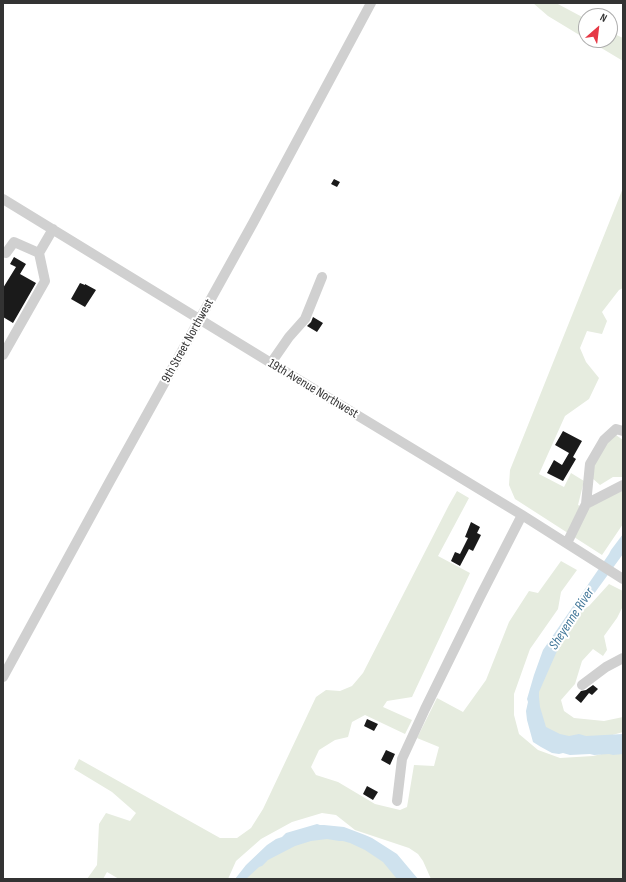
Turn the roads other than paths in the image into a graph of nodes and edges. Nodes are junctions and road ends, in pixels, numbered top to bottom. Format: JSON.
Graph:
{"nodes":[{"id":1,"x":371,"y":3,"type":"edge"},
{"id":2,"x":3,"y":199,"type":"edge"},
{"id":3,"x":53,"y":229,"type":"junction"},
{"id":4,"x":6,"y":253,"type":"dead end"},
{"id":5,"x":39,"y":253,"type":"junction"},
{"id":6,"x":322,"y":276,"type":"dead end"},
{"id":7,"x":200,"y":319,"type":"junction"},
{"id":8,"x":3,"y":355,"type":"edge"},
{"id":9,"x":271,"y":363,"type":"junction"},
{"id":10,"x":623,"y":431,"type":"edge"},
{"id":11,"x":623,"y":485,"type":"edge"},
{"id":12,"x":586,"y":504,"type":"junction"},
{"id":13,"x":522,"y":515,"type":"junction"},
{"id":14,"x":567,"y":543,"type":"junction"},
{"id":15,"x":623,"y":579,"type":"edge"},
{"id":16,"x":623,"y":658,"type":"edge"},
{"id":17,"x":3,"y":677,"type":"edge"},
{"id":18,"x":582,"y":685,"type":"dead end"},
{"id":19,"x":397,"y":801,"type":"dead end"}],
"edges":[{"from":1,"to":7,"type":"street","name":"9th Street Northwest"},
{"from":2,"to":3,"type":"street","name":"19th Avenue Northwest"},
{"from":3,"to":5,"type":"street"},
{"from":3,"to":7,"type":"street","name":"19th Avenue Northwest"},
{"from":4,"to":5,"type":"street"},
{"from":5,"to":8,"type":"street"},
{"from":6,"to":9,"type":"street"},
{"from":7,"to":9,"type":"street","name":"19th Avenue Northwest"},
{"from":7,"to":17,"type":"street","name":"9th Street Northwest"},
{"from":9,"to":13,"type":"street","name":"19th Avenue Northwest"},
{"from":10,"to":12,"type":"street"},
{"from":11,"to":12,"type":"street"},
{"from":12,"to":14,"type":"street"},
{"from":13,"to":14,"type":"street","name":"19th Avenue Northwest"},
{"from":13,"to":19,"type":"street"},
{"from":14,"to":15,"type":"street","name":"19th Avenue Northwest"},
{"from":16,"to":18,"type":"street"}]}
